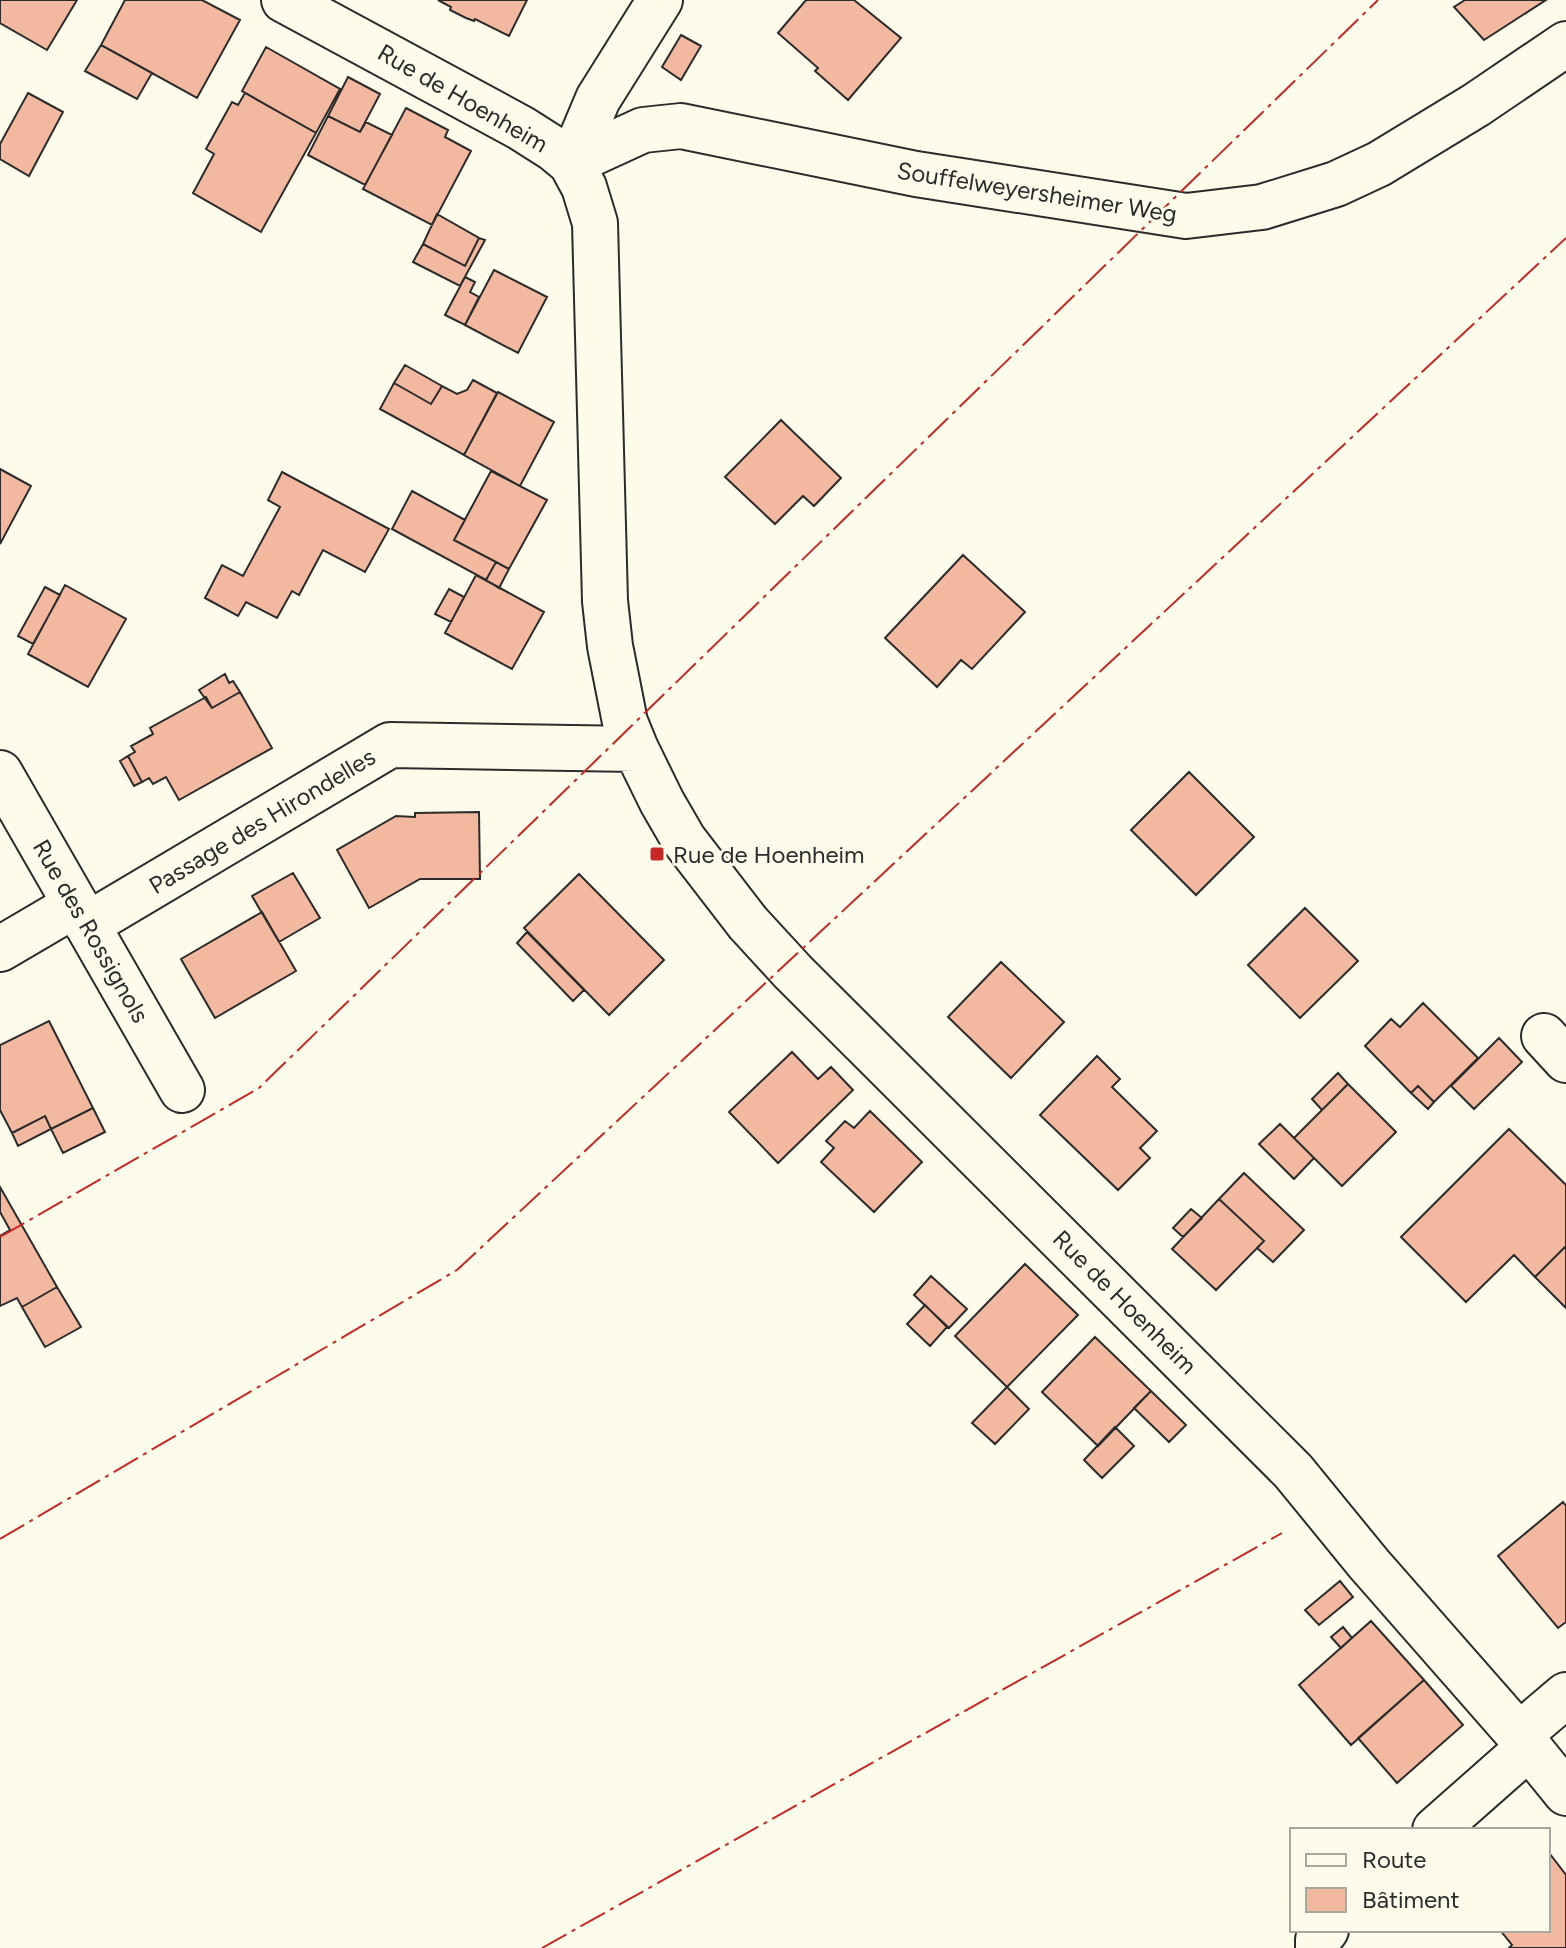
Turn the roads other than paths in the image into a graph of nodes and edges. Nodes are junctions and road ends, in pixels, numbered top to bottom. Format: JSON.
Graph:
{"nodes":[{"id":1,"x":284,"y":0,"type":"edge"},
{"id":2,"x":660,"y":0,"type":"edge"},
{"id":3,"x":1566,"y":44,"type":"edge"},
{"id":4,"x":571,"y":163,"type":"junction"},
{"id":5,"x":636,"y":749,"type":"junction"},
{"id":6,"x":0,"y":773,"type":"edge"},
{"id":7,"x":81,"y":915,"type":"junction"},
{"id":8,"x":0,"y":949,"type":"edge"},
{"id":9,"x":182,"y":1090,"type":"dead end"},
{"id":10,"x":1566,"y":1695,"type":"edge"},
{"id":11,"x":1524,"y":1741,"type":"junction"},
{"id":12,"x":1566,"y":1793,"type":"edge"},
{"id":13,"x":1437,"y":1828,"type":"edge"}],
"edges":[{"from":1,"to":4,"type":"street","name":"Rue de Hoenheim"},
{"from":2,"to":4,"type":"street"},
{"from":3,"to":4,"type":"street","name":"Souffelweyersheimer Weg"},
{"from":4,"to":5,"type":"street","name":"Rue de Hoenheim"},
{"from":5,"to":7,"type":"street","name":"Passage des Hirondelles"},
{"from":5,"to":11,"type":"street","name":"Rue de Hoenheim"},
{"from":6,"to":7,"type":"street","name":"Rue des Rossignols"},
{"from":7,"to":8,"type":"street","name":"Passage des Hirondelles"},
{"from":7,"to":9,"type":"street","name":"Rue des Rossignols"},
{"from":10,"to":11,"type":"street"},
{"from":11,"to":12,"type":"street","name":"Rue de Hoenheim"},
{"from":11,"to":13,"type":"street"}]}
